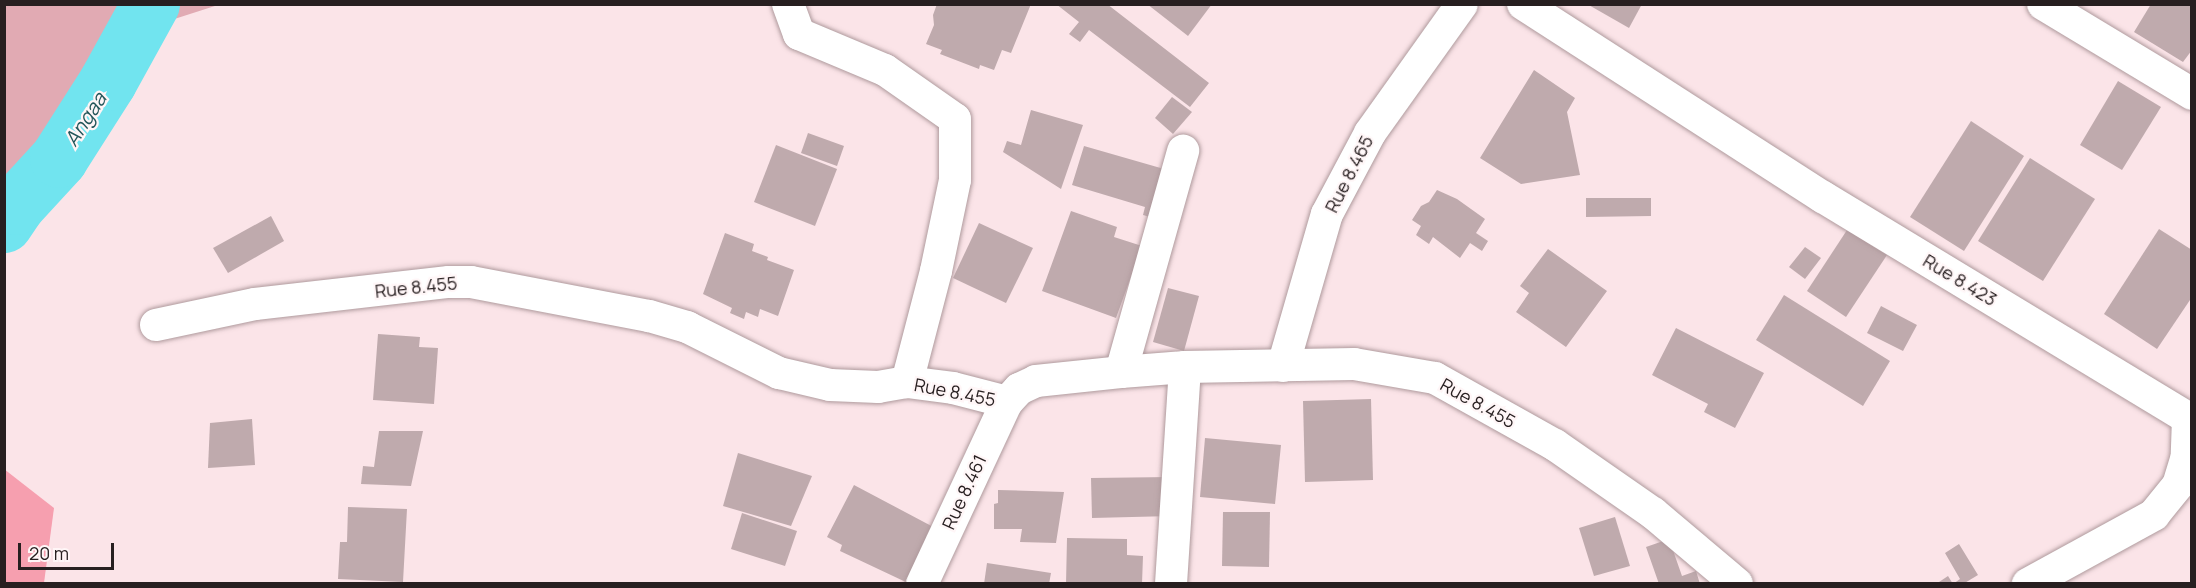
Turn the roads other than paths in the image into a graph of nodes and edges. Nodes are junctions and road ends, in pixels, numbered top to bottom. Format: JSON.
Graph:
{"nodes":[{"id":1,"x":788,"y":4,"type":"edge"},
{"id":2,"x":1462,"y":4,"type":"edge"},
{"id":3,"x":1523,"y":4,"type":"edge"},
{"id":4,"x":2043,"y":4,"type":"edge"},
{"id":5,"x":2192,"y":94,"type":"edge"},
{"id":6,"x":1184,"y":151,"type":"dead end"},
{"id":7,"x":156,"y":325,"type":"dead end"},
{"id":8,"x":1282,"y":366,"type":"junction"},
{"id":9,"x":1185,"y":368,"type":"junction"},
{"id":10,"x":1121,"y":372,"type":"junction"},
{"id":11,"x":907,"y":382,"type":"junction"},
{"id":12,"x":1007,"y":402,"type":"junction"},
{"id":13,"x":2190,"y":415,"type":"edge"},
{"id":14,"x":922,"y":584,"type":"edge"},
{"id":15,"x":1172,"y":584,"type":"edge"},
{"id":16,"x":1737,"y":584,"type":"edge"},
{"id":17,"x":2028,"y":584,"type":"edge"}],
"edges":[{"from":1,"to":11,"type":"street"},
{"from":2,"to":8,"type":"street","name":"Rue 8.465"},
{"from":3,"to":13,"type":"street","name":"Rue 8.423"},
{"from":4,"to":5,"type":"street"},
{"from":6,"to":10,"type":"street"},
{"from":7,"to":11,"type":"street","name":"Rue 8.455"},
{"from":8,"to":9,"type":"street","name":"Rue 8.455"},
{"from":8,"to":16,"type":"street","name":"Rue 8.455"},
{"from":9,"to":10,"type":"street","name":"Rue 8.455"},
{"from":9,"to":15,"type":"street"},
{"from":10,"to":12,"type":"street","name":"Rue 8.455"},
{"from":11,"to":12,"type":"street","name":"Rue 8.455"},
{"from":12,"to":14,"type":"street","name":"Rue 8.461"},
{"from":13,"to":17,"type":"street","name":"Rue 8.423"}]}
